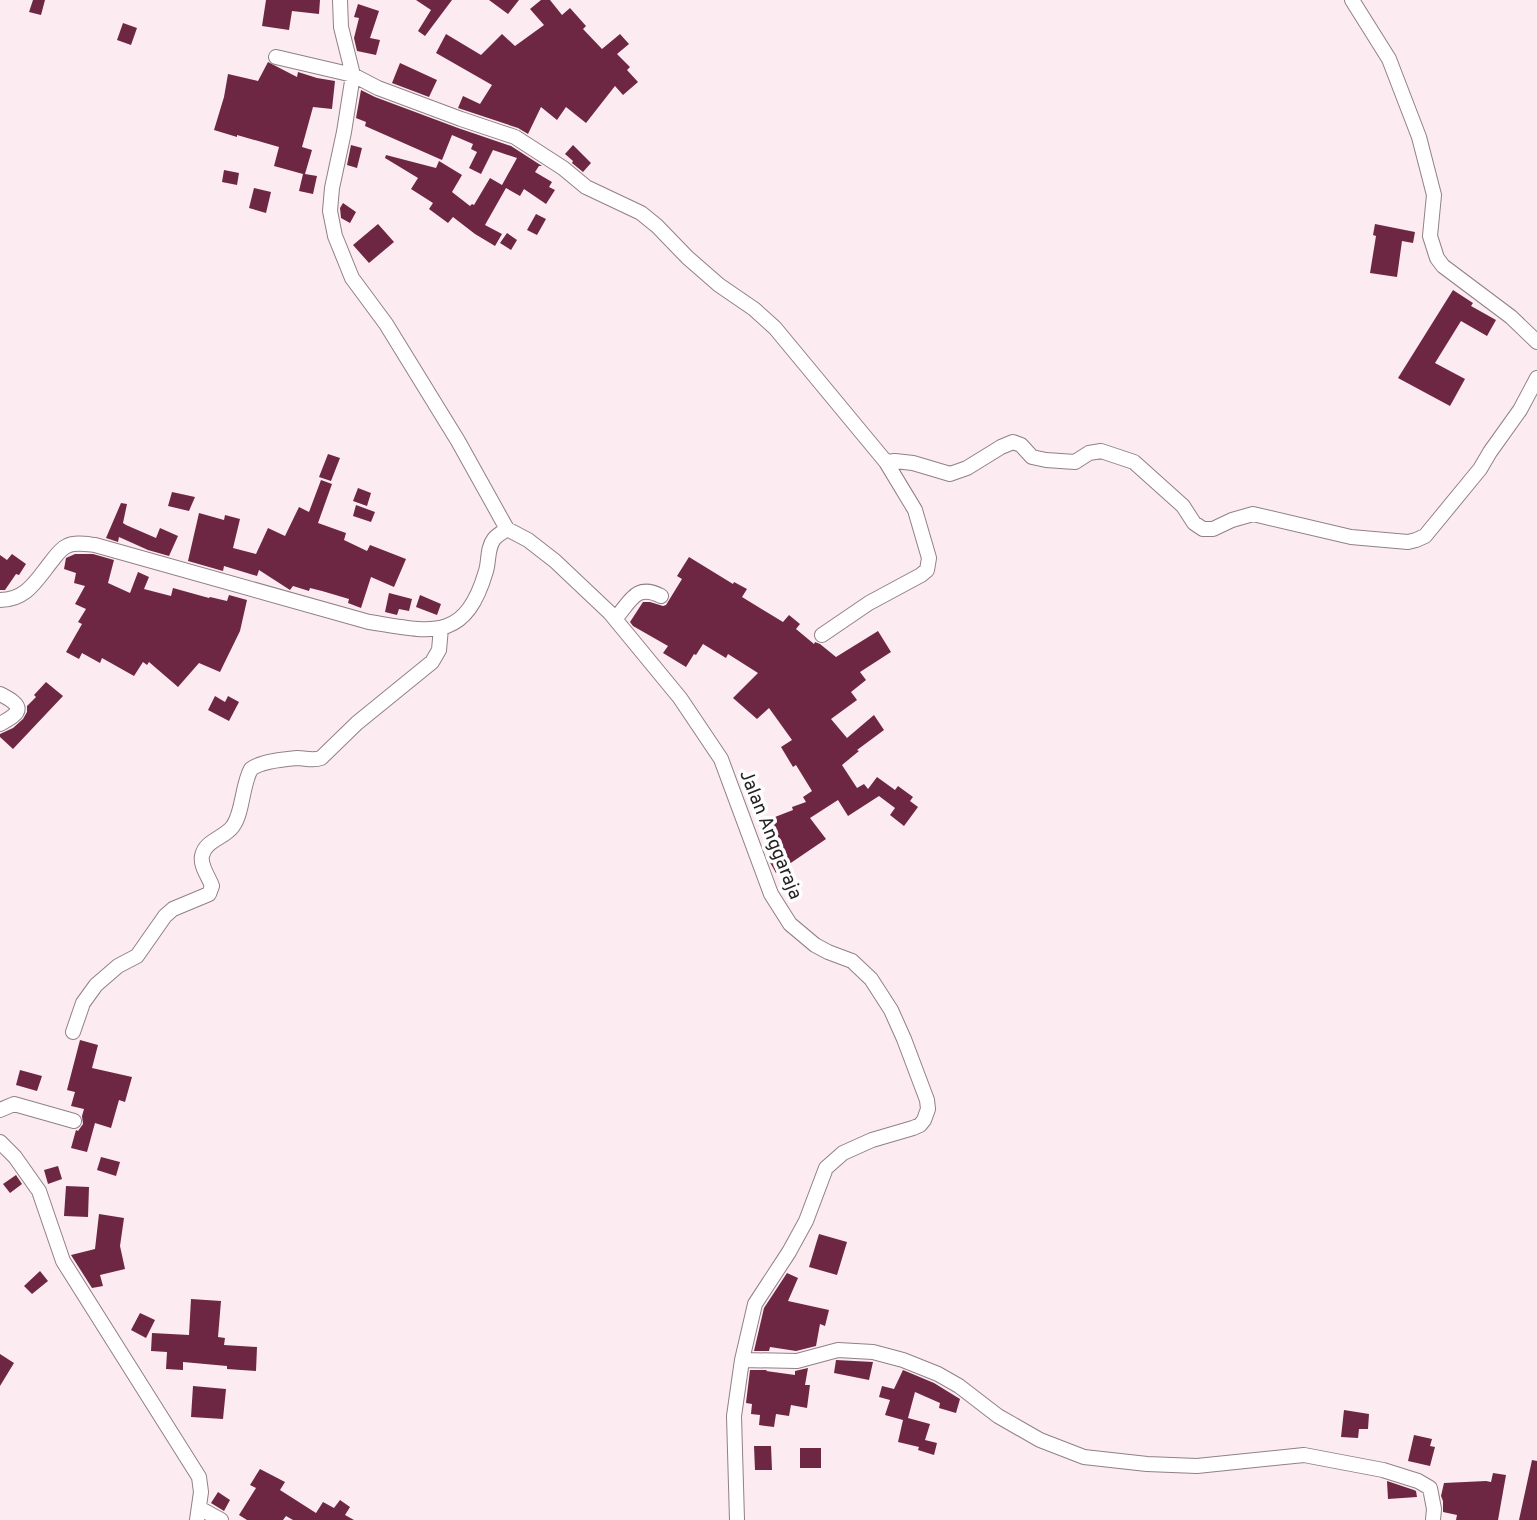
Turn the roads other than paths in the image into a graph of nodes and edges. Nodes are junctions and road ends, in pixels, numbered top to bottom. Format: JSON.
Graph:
{"nodes":[{"id":1,"x":340,"y":0,"type":"edge"},
{"id":2,"x":1352,"y":0,"type":"edge"},
{"id":3,"x":276,"y":57,"type":"dead end"},
{"id":4,"x":353,"y":75,"type":"junction"},
{"id":5,"x":1537,"y":342,"type":"edge"},
{"id":6,"x":1537,"y":378,"type":"edge"},
{"id":7,"x":886,"y":462,"type":"junction"},
{"id":8,"x":506,"y":529,"type":"junction"},
{"id":9,"x":661,"y":596,"type":"dead end"},
{"id":10,"x":0,"y":600,"type":"edge"},
{"id":11,"x":615,"y":619,"type":"junction"},
{"id":12,"x":440,"y":628,"type":"junction"},
{"id":13,"x":822,"y":635,"type":"dead end"},
{"id":14,"x":0,"y":694,"type":"edge"},
{"id":15,"x":0,"y":724,"type":"edge"},
{"id":16,"x":73,"y":1032,"type":"dead end"},
{"id":17,"x":0,"y":1110,"type":"edge"},
{"id":18,"x":74,"y":1121,"type":"dead end"},
{"id":19,"x":0,"y":1142,"type":"edge"},
{"id":20,"x":742,"y":1360,"type":"junction"},
{"id":21,"x":198,"y":1514,"type":"edge"},
{"id":22,"x":221,"y":1520,"type":"edge"},
{"id":23,"x":737,"y":1520,"type":"edge"},
{"id":24,"x":1433,"y":1520,"type":"edge"}],
"edges":[{"from":1,"to":4,"type":"street"},
{"from":2,"to":5,"type":"street"},
{"from":3,"to":4,"type":"street"},
{"from":4,"to":7,"type":"street"},
{"from":4,"to":8,"type":"street"},
{"from":6,"to":7,"type":"street"},
{"from":7,"to":13,"type":"street"},
{"from":8,"to":11,"type":"street","name":"Jalan Anggaraja"},
{"from":8,"to":12,"type":"street"},
{"from":9,"to":11,"type":"street"},
{"from":10,"to":12,"type":"street"},
{"from":11,"to":20,"type":"street","name":"Jalan Anggaraja"},
{"from":12,"to":16,"type":"street"},
{"from":14,"to":15,"type":"street"},
{"from":17,"to":18,"type":"street"},
{"from":19,"to":21,"type":"street"},
{"from":20,"to":23,"type":"street","name":"Jalan Anggaraja"},
{"from":20,"to":24,"type":"street"},
{"from":21,"to":22,"type":"street"}]}
